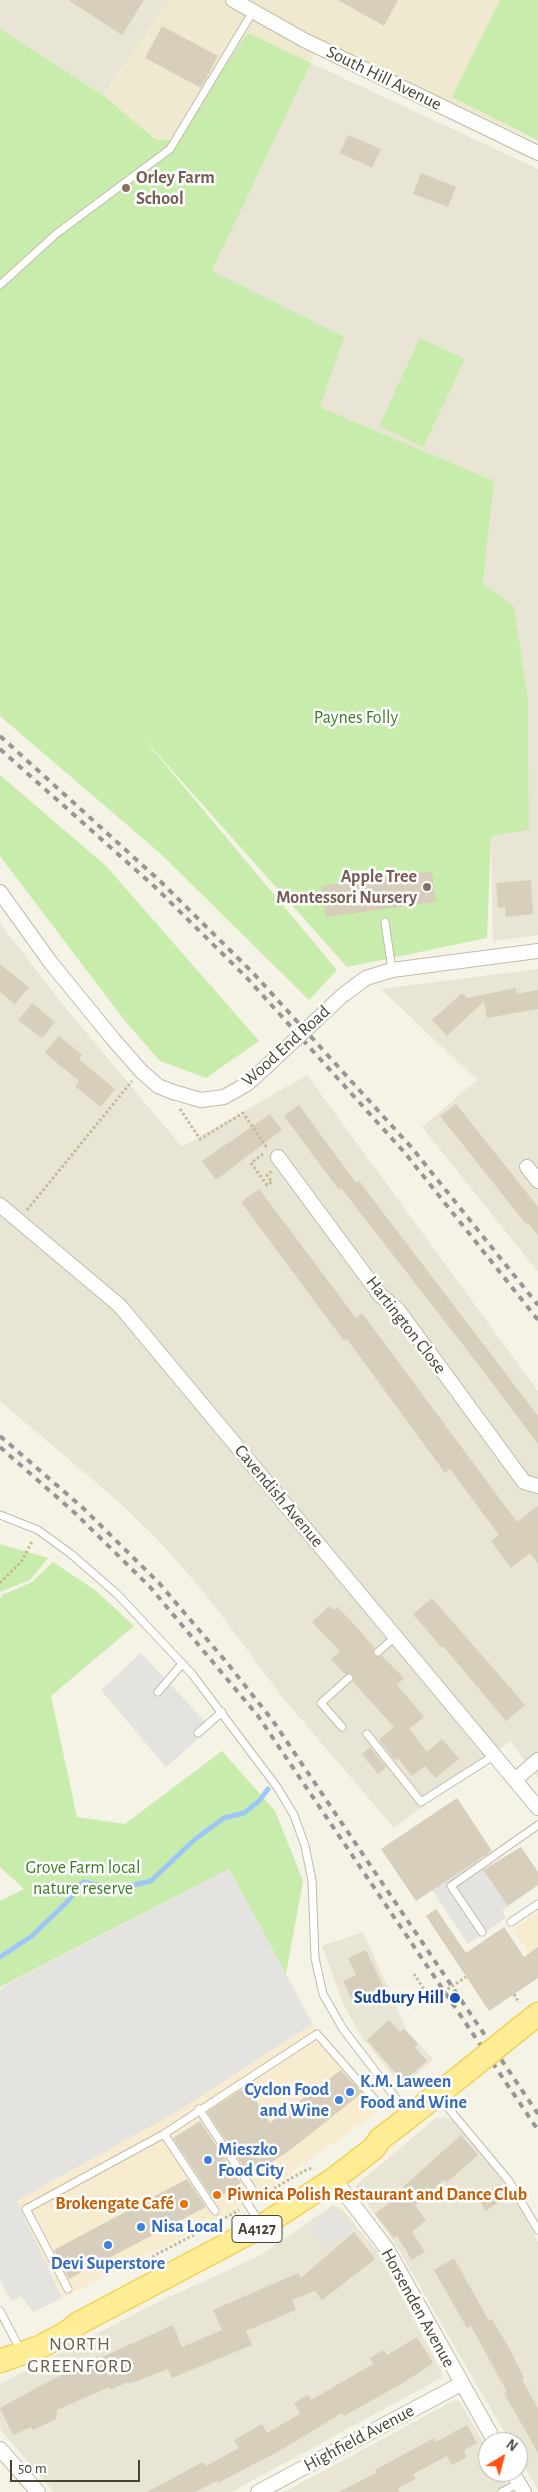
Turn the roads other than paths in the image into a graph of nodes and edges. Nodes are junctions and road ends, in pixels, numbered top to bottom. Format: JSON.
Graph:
{"nodes":[{"id":1,"x":233,"y":0,"type":"edge"},
{"id":2,"x":252,"y":13,"type":"junction"},
{"id":3,"x":538,"y":153,"type":"edge"},
{"id":4,"x":0,"y":285,"type":"edge"},
{"id":5,"x":0,"y":892,"type":"edge"},
{"id":6,"x":385,"y":922,"type":"dead end"},
{"id":7,"x":538,"y":951,"type":"edge"},
{"id":8,"x":392,"y":970,"type":"junction"},
{"id":9,"x":280,"y":1160,"type":"road end"},
{"id":10,"x":527,"y":1167,"type":"dead end"},
{"id":11,"x":538,"y":1182,"type":"edge"},
{"id":12,"x":0,"y":1205,"type":"edge"},
{"id":13,"x":538,"y":1486,"type":"edge"},
{"id":14,"x":0,"y":1515,"type":"edge"},
{"id":15,"x":396,"y":1636,"type":"junction"},
{"id":16,"x":378,"y":1652,"type":"dead end"},
{"id":17,"x":182,"y":1664,"type":"junction"},
{"id":18,"x":350,"y":1678,"type":"dead end"},
{"id":19,"x":158,"y":1692,"type":"dead end"},
{"id":20,"x":222,"y":1712,"type":"junction"},
{"id":21,"x":342,"y":1727,"type":"dead end"},
{"id":22,"x":198,"y":1733,"type":"dead end"},
{"id":23,"x":367,"y":1734,"type":"dead end"},
{"id":24,"x":495,"y":1755,"type":"junction"},
{"id":25,"x":538,"y":1760,"type":"edge"},
{"id":26,"x":516,"y":1779,"type":"junction"},
{"id":27,"x":538,"y":1808,"type":"edge"},
{"id":28,"x":538,"y":1825,"type":"edge"},
{"id":29,"x":538,"y":1904,"type":"edge"},
{"id":30,"x":511,"y":1922,"type":"dead end"},
{"id":31,"x":482,"y":1932,"type":"dead end"},
{"id":32,"x":529,"y":2008,"type":"edge"},
{"id":33,"x":437,"y":2095,"type":"junction"},
{"id":34,"x":375,"y":2100,"type":"dead end"},
{"id":35,"x":199,"y":2109,"type":"junction"},
{"id":36,"x":410,"y":2116,"type":"junction"},
{"id":37,"x":164,"y":2134,"type":"junction"},
{"id":38,"x":326,"y":2173,"type":"junction"},
{"id":39,"x":252,"y":2189,"type":"dead end"},
{"id":40,"x":242,"y":2194,"type":"dead end"},
{"id":41,"x":215,"y":2211,"type":"dead end"},
{"id":42,"x":262,"y":2226,"type":"junction"},
{"id":43,"x":538,"y":2230,"type":"edge"},
{"id":44,"x":68,"y":2289,"type":"dead end"},
{"id":45,"x":0,"y":2311,"type":"edge"},
{"id":46,"x":21,"y":2352,"type":"junction"},
{"id":47,"x":0,"y":2361,"type":"edge"},
{"id":48,"x":461,"y":2384,"type":"junction"},
{"id":49,"x":489,"y":2432,"type":"edge"},
{"id":50,"x":0,"y":2449,"type":"edge"},
{"id":51,"x":518,"y":2482,"type":"edge"},
{"id":52,"x":38,"y":2492,"type":"edge"},
{"id":53,"x":258,"y":2492,"type":"edge"},
{"id":54,"x":502,"y":2492,"type":"edge"}],
"edges":[{"from":1,"to":2,"type":"street","name":"South Hill Avenue"},
{"from":2,"to":3,"type":"street","name":"South Hill Avenue"},
{"from":2,"to":4,"type":"lane"},
{"from":5,"to":8,"type":"street","name":"Wood End Road","bridge":true},
{"from":6,"to":8,"type":"lane"},
{"from":7,"to":8,"type":"street","name":"Wood End Road"},
{"from":9,"to":13,"type":"street","name":"Hartington Close"},
{"from":10,"to":11,"type":"street"},
{"from":12,"to":15,"type":"street","name":"Cavendish Avenue"},
{"from":14,"to":17,"type":"lane"},
{"from":15,"to":16,"type":"lane"},
{"from":15,"to":24,"type":"street","name":"Cavendish Avenue"},
{"from":17,"to":19,"type":"lane"},
{"from":17,"to":20,"type":"lane"},
{"from":18,"to":21,"type":"lane"},
{"from":20,"to":22,"type":"lane"},
{"from":20,"to":36,"type":"lane"},
{"from":23,"to":24,"type":"lane"},
{"from":24,"to":26,"type":"street","name":"Cavendish Avenue"},
{"from":25,"to":26,"type":"street"},
{"from":26,"to":27,"type":"street","name":"Cavendish Avenue"},
{"from":28,"to":31,"type":"lane"},
{"from":29,"to":30,"type":"lane"},
{"from":32,"to":33,"type":"main road","number":"A4127","bridge":true},
{"from":33,"to":36,"type":"main road","number":"A4127"},
{"from":33,"to":43,"type":"lane"},
{"from":34,"to":35,"type":"lane"},
{"from":35,"to":37,"type":"lane"},
{"from":35,"to":39,"type":"lane"},
{"from":36,"to":38,"type":"main road","number":"A4127"},
{"from":37,"to":41,"type":"lane"},
{"from":37,"to":44,"type":"lane"},
{"from":38,"to":42,"type":"main road","number":"A4127"},
{"from":38,"to":48,"type":"street","name":"Horsenden Avenue"},
{"from":40,"to":42,"type":"lane"},
{"from":42,"to":46,"type":"main road","number":"A4127"},
{"from":45,"to":46,"type":"lane"},
{"from":46,"to":47,"type":"main road","number":"A4127"},
{"from":48,"to":49,"type":"street","name":"Horsenden Avenue"},
{"from":48,"to":53,"type":"street","name":"Highfield Avenue"},
{"from":50,"to":52,"type":"street"},
{"from":51,"to":54,"type":"lane"}]}
